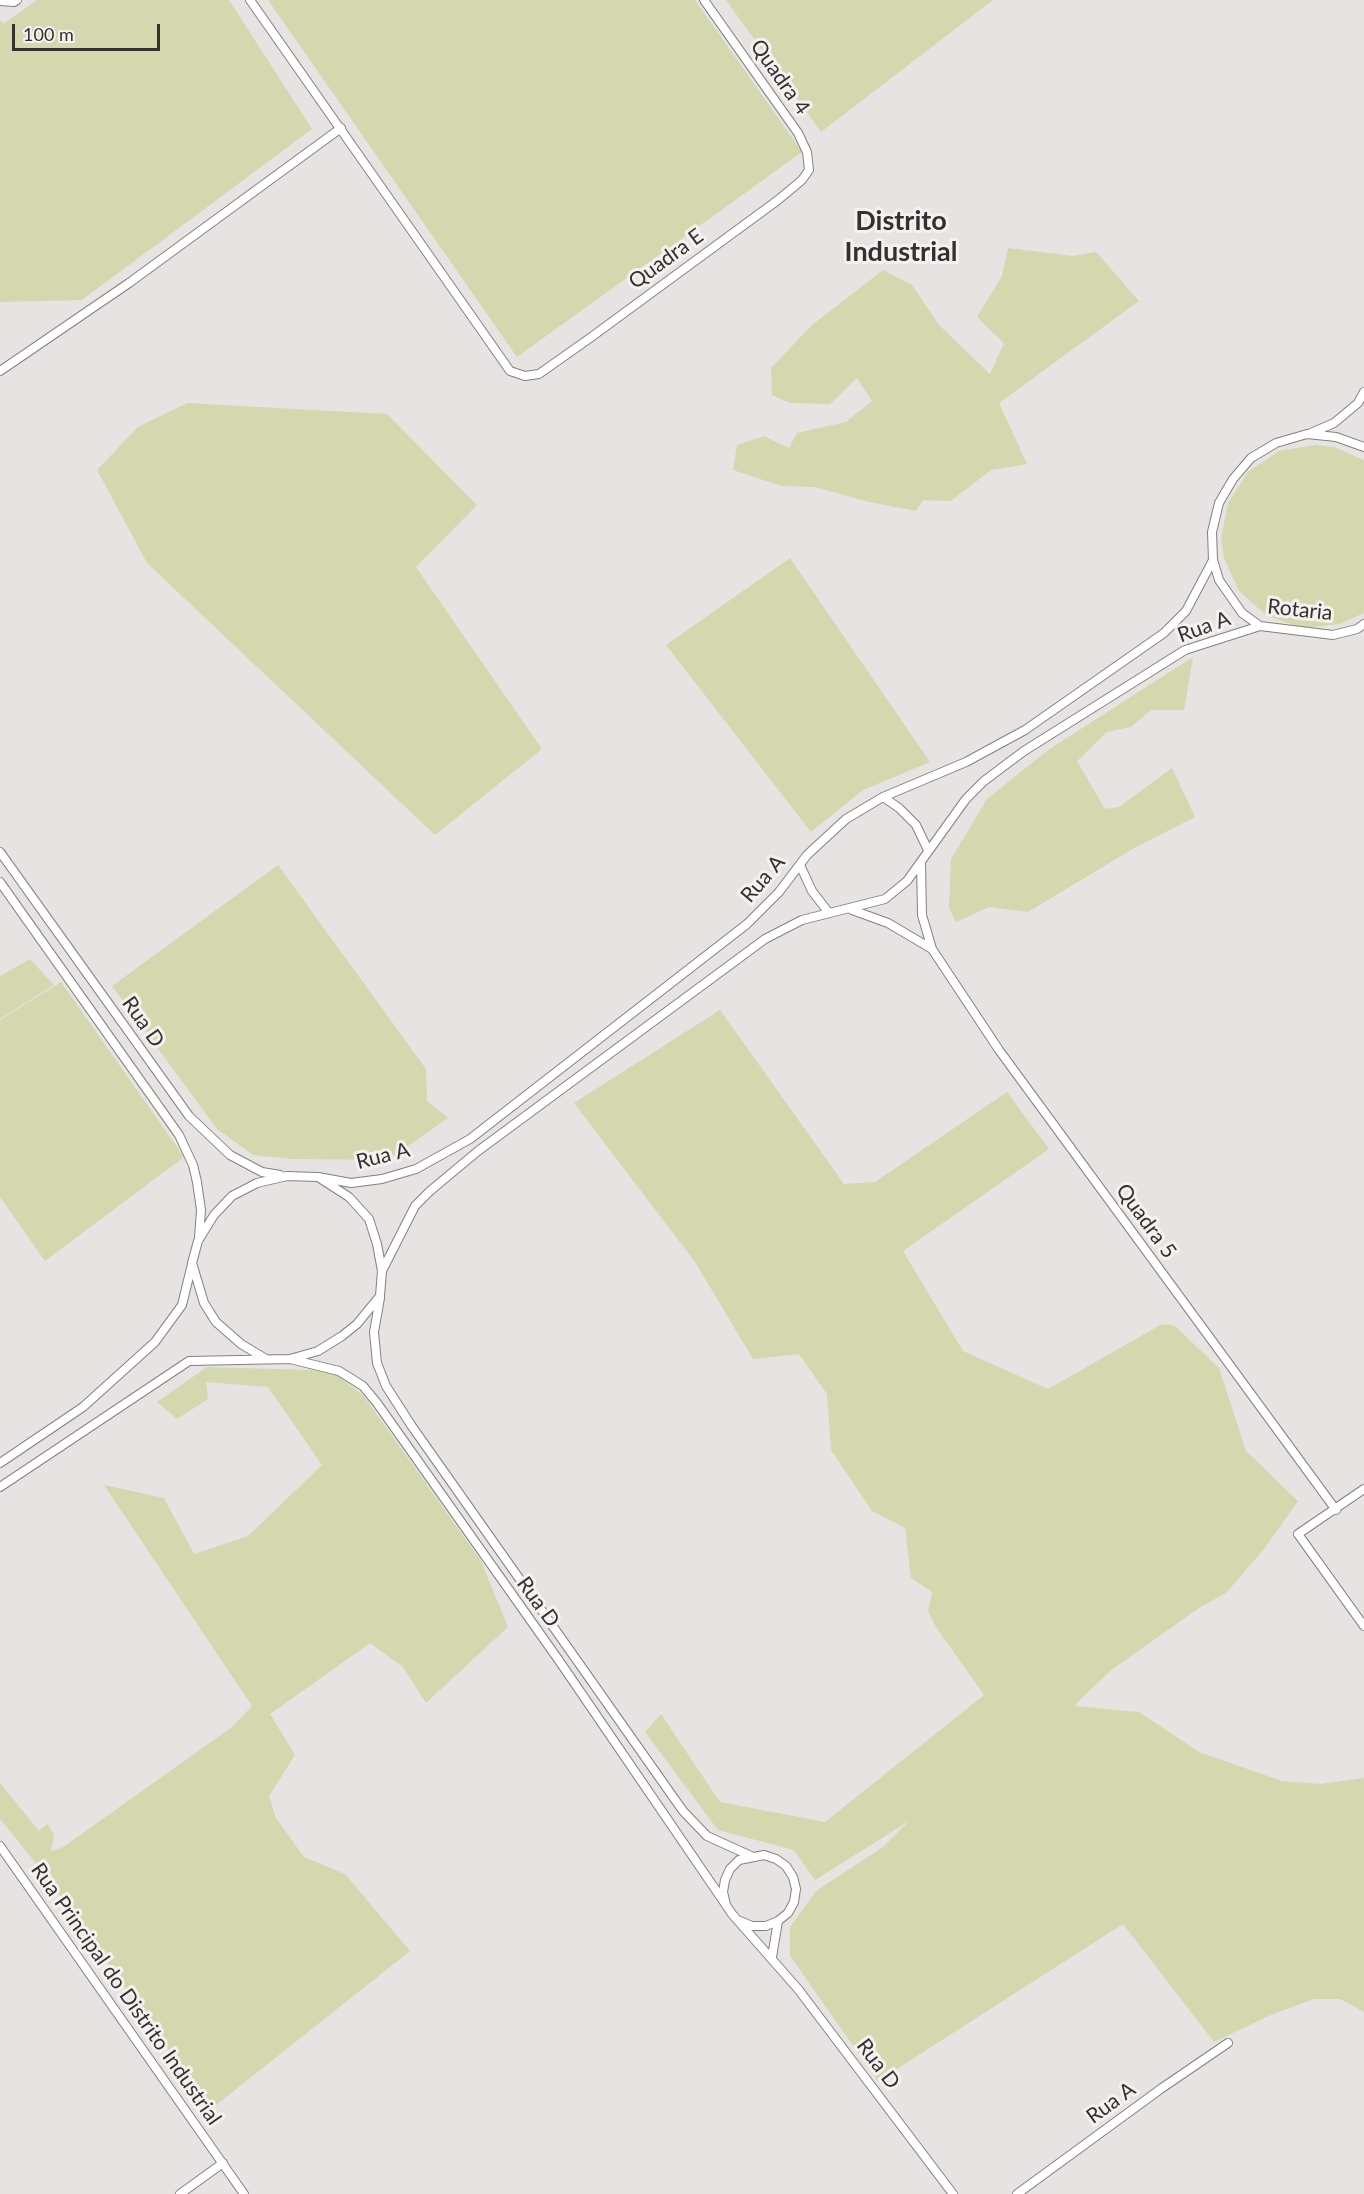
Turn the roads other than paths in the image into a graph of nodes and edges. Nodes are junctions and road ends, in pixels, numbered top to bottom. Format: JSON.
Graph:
{"nodes":[{"id":1,"x":17,"y":0,"type":"edge"},
{"id":2,"x":250,"y":0,"type":"edge"},
{"id":3,"x":704,"y":0,"type":"edge"},
{"id":4,"x":0,"y":1,"type":"edge"},
{"id":5,"x":341,"y":128,"type":"junction"},
{"id":6,"x":802,"y":180,"type":"joint"},
{"id":7,"x":0,"y":371,"type":"edge"},
{"id":8,"x":1364,"y":392,"type":"edge"},
{"id":9,"x":1307,"y":434,"type":"junction"},
{"id":10,"x":1364,"y":447,"type":"edge"},
{"id":11,"x":1213,"y":560,"type":"junction"},
{"id":12,"x":1364,"y":624,"type":"edge"},
{"id":13,"x":1260,"y":626,"type":"junction"},
{"id":14,"x":883,"y":797,"type":"junction"},
{"id":15,"x":928,"y":850,"type":"junction"},
{"id":16,"x":0,"y":852,"type":"edge"},
{"id":17,"x":921,"y":862,"type":"junction"},
{"id":18,"x":800,"y":865,"type":"junction"},
{"id":19,"x":0,"y":882,"type":"edge"},
{"id":20,"x":851,"y":909,"type":"junction"},
{"id":21,"x":829,"y":913,"type":"junction"},
{"id":22,"x":932,"y":949,"type":"junction"},
{"id":23,"x":548,"y":1080,"type":"junction"},
{"id":24,"x":559,"y":1092,"type":"junction"},
{"id":25,"x":287,"y":1176,"type":"junction"},
{"id":26,"x":318,"y":1177,"type":"junction"},
{"id":27,"x":198,"y":1241,"type":"junction"},
{"id":28,"x":192,"y":1263,"type":"junction"},
{"id":29,"x":382,"y":1271,"type":"junction"},
{"id":30,"x":380,"y":1296,"type":"junction"},
{"id":31,"x":266,"y":1359,"type":"junction"},
{"id":32,"x":290,"y":1359,"type":"junction"},
{"id":33,"x":0,"y":1464,"type":"edge"},
{"id":34,"x":0,"y":1486,"type":"edge"},
{"id":35,"x":1364,"y":1489,"type":"edge"},
{"id":36,"x":1335,"y":1510,"type":"junction"},
{"id":37,"x":1364,"y":1626,"type":"edge"},
{"id":38,"x":570,"y":1651,"type":"junction"},
{"id":39,"x":560,"y":1662,"type":"junction"},
{"id":40,"x":0,"y":1846,"type":"edge"},
{"id":41,"x":751,"y":1856,"type":"junction"},
{"id":42,"x":726,"y":1905,"type":"junction"},
{"id":43,"x":740,"y":1921,"type":"junction"},
{"id":44,"x":778,"y":1921,"type":"junction"},
{"id":45,"x":772,"y":1957,"type":"junction"},
{"id":46,"x":1228,"y":2043,"type":"dead end"},
{"id":47,"x":223,"y":2163,"type":"junction"},
{"id":48,"x":180,"y":2194,"type":"edge"},
{"id":49,"x":244,"y":2194,"type":"edge"},
{"id":50,"x":953,"y":2194,"type":"edge"},
{"id":51,"x":1017,"y":2194,"type":"edge"}],
"edges":[{"from":1,"to":4,"type":"street"},
{"from":2,"to":5,"type":"street","name":"Quadra E"},
{"from":3,"to":6,"type":"street","name":"Quadra 4"},
{"from":5,"to":6,"type":"street","name":"Quadra E"},
{"from":5,"to":7,"type":"street"},
{"from":8,"to":9,"type":"street"},
{"from":9,"to":10,"type":"street","name":"Rotaria"},
{"from":9,"to":11,"type":"street","name":"Rotaria"},
{"from":11,"to":13,"type":"street","name":"Rotaria"},
{"from":11,"to":14,"type":"street","name":"Rua A"},
{"from":12,"to":13,"type":"street","name":"Rotaria"},
{"from":13,"to":15,"type":"street","name":"Rua A"},
{"from":14,"to":15,"type":"street"},
{"from":14,"to":18,"type":"street","name":"Rua A"},
{"from":15,"to":17,"type":"street","name":"Rua A"},
{"from":16,"to":25,"type":"street","name":"Rua D"},
{"from":17,"to":20,"type":"street","name":"Rua A"},
{"from":17,"to":22,"type":"street","name":"Quadra 5"},
{"from":18,"to":21,"type":"street"},
{"from":18,"to":23,"type":"street","name":"Rua A"},
{"from":19,"to":27,"type":"street","name":"Rua D"},
{"from":20,"to":21,"type":"street","name":"Rua A"},
{"from":20,"to":22,"type":"street","name":"Quadra 5"},
{"from":21,"to":24,"type":"street","name":"Rua A"},
{"from":22,"to":36,"type":"street","name":"Quadra 5"},
{"from":23,"to":24,"type":"street"},
{"from":23,"to":26,"type":"street","name":"Rua A"},
{"from":24,"to":29,"type":"street","name":"Rua A"},
{"from":25,"to":26,"type":"street"},
{"from":25,"to":27,"type":"street"},
{"from":26,"to":29,"type":"street"},
{"from":27,"to":28,"type":"street"},
{"from":28,"to":31,"type":"street"},
{"from":28,"to":33,"type":"street"},
{"from":29,"to":30,"type":"street"},
{"from":30,"to":32,"type":"street"},
{"from":30,"to":38,"type":"street","name":"Rua D"},
{"from":31,"to":32,"type":"street"},
{"from":31,"to":34,"type":"street"},
{"from":32,"to":39,"type":"street","name":"Rua D"},
{"from":35,"to":36,"type":"street"},
{"from":36,"to":37,"type":"street"},
{"from":38,"to":39,"type":"street"},
{"from":38,"to":41,"type":"street","name":"Rua D"},
{"from":39,"to":42,"type":"street","name":"Rua D"},
{"from":40,"to":47,"type":"street","name":"Rua Principal do Distrito Industrial"},
{"from":41,"to":42,"type":"street"},
{"from":41,"to":44,"type":"street"},
{"from":42,"to":43,"type":"street"},
{"from":43,"to":44,"type":"street"},
{"from":43,"to":45,"type":"street","name":"Rua D"},
{"from":44,"to":45,"type":"street"},
{"from":45,"to":50,"type":"street","name":"Rua D"},
{"from":46,"to":51,"type":"street","name":"Rua A"},
{"from":47,"to":48,"type":"street"},
{"from":47,"to":49,"type":"street","name":"Rua Principal do Distrito Industrial"}]}
